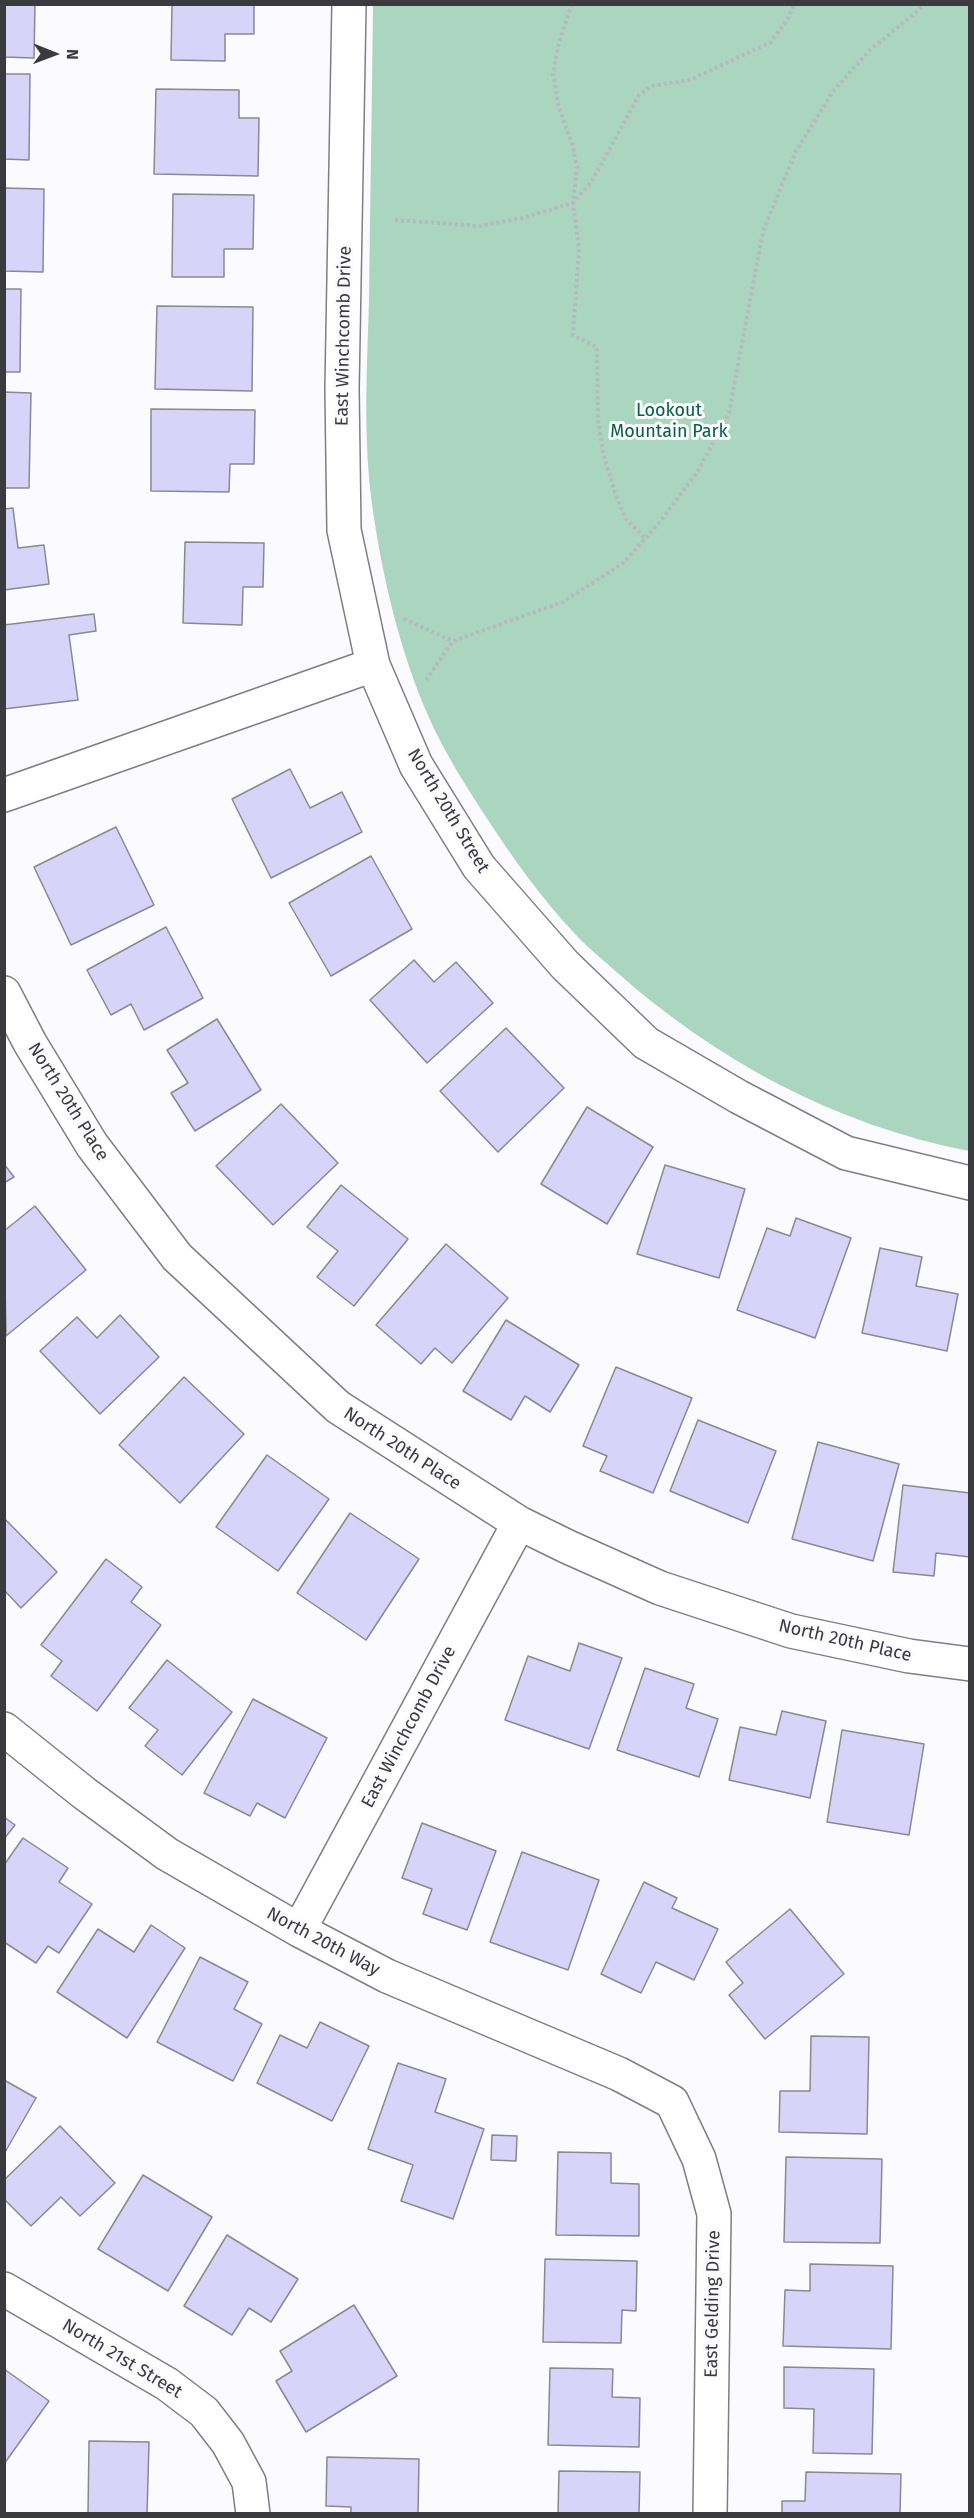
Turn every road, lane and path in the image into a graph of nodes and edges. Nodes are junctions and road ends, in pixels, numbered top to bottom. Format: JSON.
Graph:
{"nodes":[{"id":1,"x":348,"y":4,"type":"edge"},
{"id":2,"x":572,"y":4,"type":"edge"},
{"id":3,"x":794,"y":4,"type":"edge"},
{"id":4,"x":926,"y":4,"type":"edge"},
{"id":5,"x":573,"y":203,"type":"junction"},
{"id":6,"x":395,"y":220,"type":"dead end"},
{"id":7,"x":645,"y":538,"type":"junction"},
{"id":8,"x":404,"y":619,"type":"dead end"},
{"id":9,"x":453,"y":640,"type":"junction"},
{"id":10,"x":373,"y":665,"type":"junction"},
{"id":11,"x":426,"y":680,"type":"dead end"},
{"id":12,"x":4,"y":795,"type":"edge"},
{"id":13,"x":4,"y":993,"type":"edge"},
{"id":14,"x":969,"y":1183,"type":"edge"},
{"id":15,"x":519,"y":1523,"type":"junction"},
{"id":16,"x":969,"y":1664,"type":"edge"},
{"id":17,"x":4,"y":1729,"type":"edge"},
{"id":18,"x":299,"y":1930,"type":"junction"},
{"id":19,"x":672,"y":2102,"type":"joint"},
{"id":20,"x":4,"y":2289,"type":"edge"},
{"id":21,"x":253,"y":2514,"type":"edge"},
{"id":22,"x":710,"y":2514,"type":"edge"}],
"edges":[{"from":1,"to":10,"type":"street","name":"East Winchcomb Drive"},
{"from":2,"to":5,"type":"path"},
{"from":3,"to":5,"type":"path"},
{"from":4,"to":7,"type":"path"},
{"from":5,"to":6,"type":"path"},
{"from":5,"to":7,"type":"path"},
{"from":7,"to":9,"type":"path"},
{"from":8,"to":9,"type":"path"},
{"from":9,"to":11,"type":"path"},
{"from":10,"to":12,"type":"street"},
{"from":10,"to":14,"type":"street","name":"North 20th Street"},
{"from":13,"to":15,"type":"street","name":"North 20th Place"},
{"from":15,"to":16,"type":"street","name":"North 20th Place"},
{"from":15,"to":18,"type":"street","name":"East Winchcomb Drive"},
{"from":17,"to":18,"type":"street","name":"North 20th Way"},
{"from":18,"to":19,"type":"street","name":"North 20th Way"},
{"from":19,"to":22,"type":"street","name":"East Gelding Drive"},
{"from":20,"to":21,"type":"street","name":"North 21st Street"}]}
